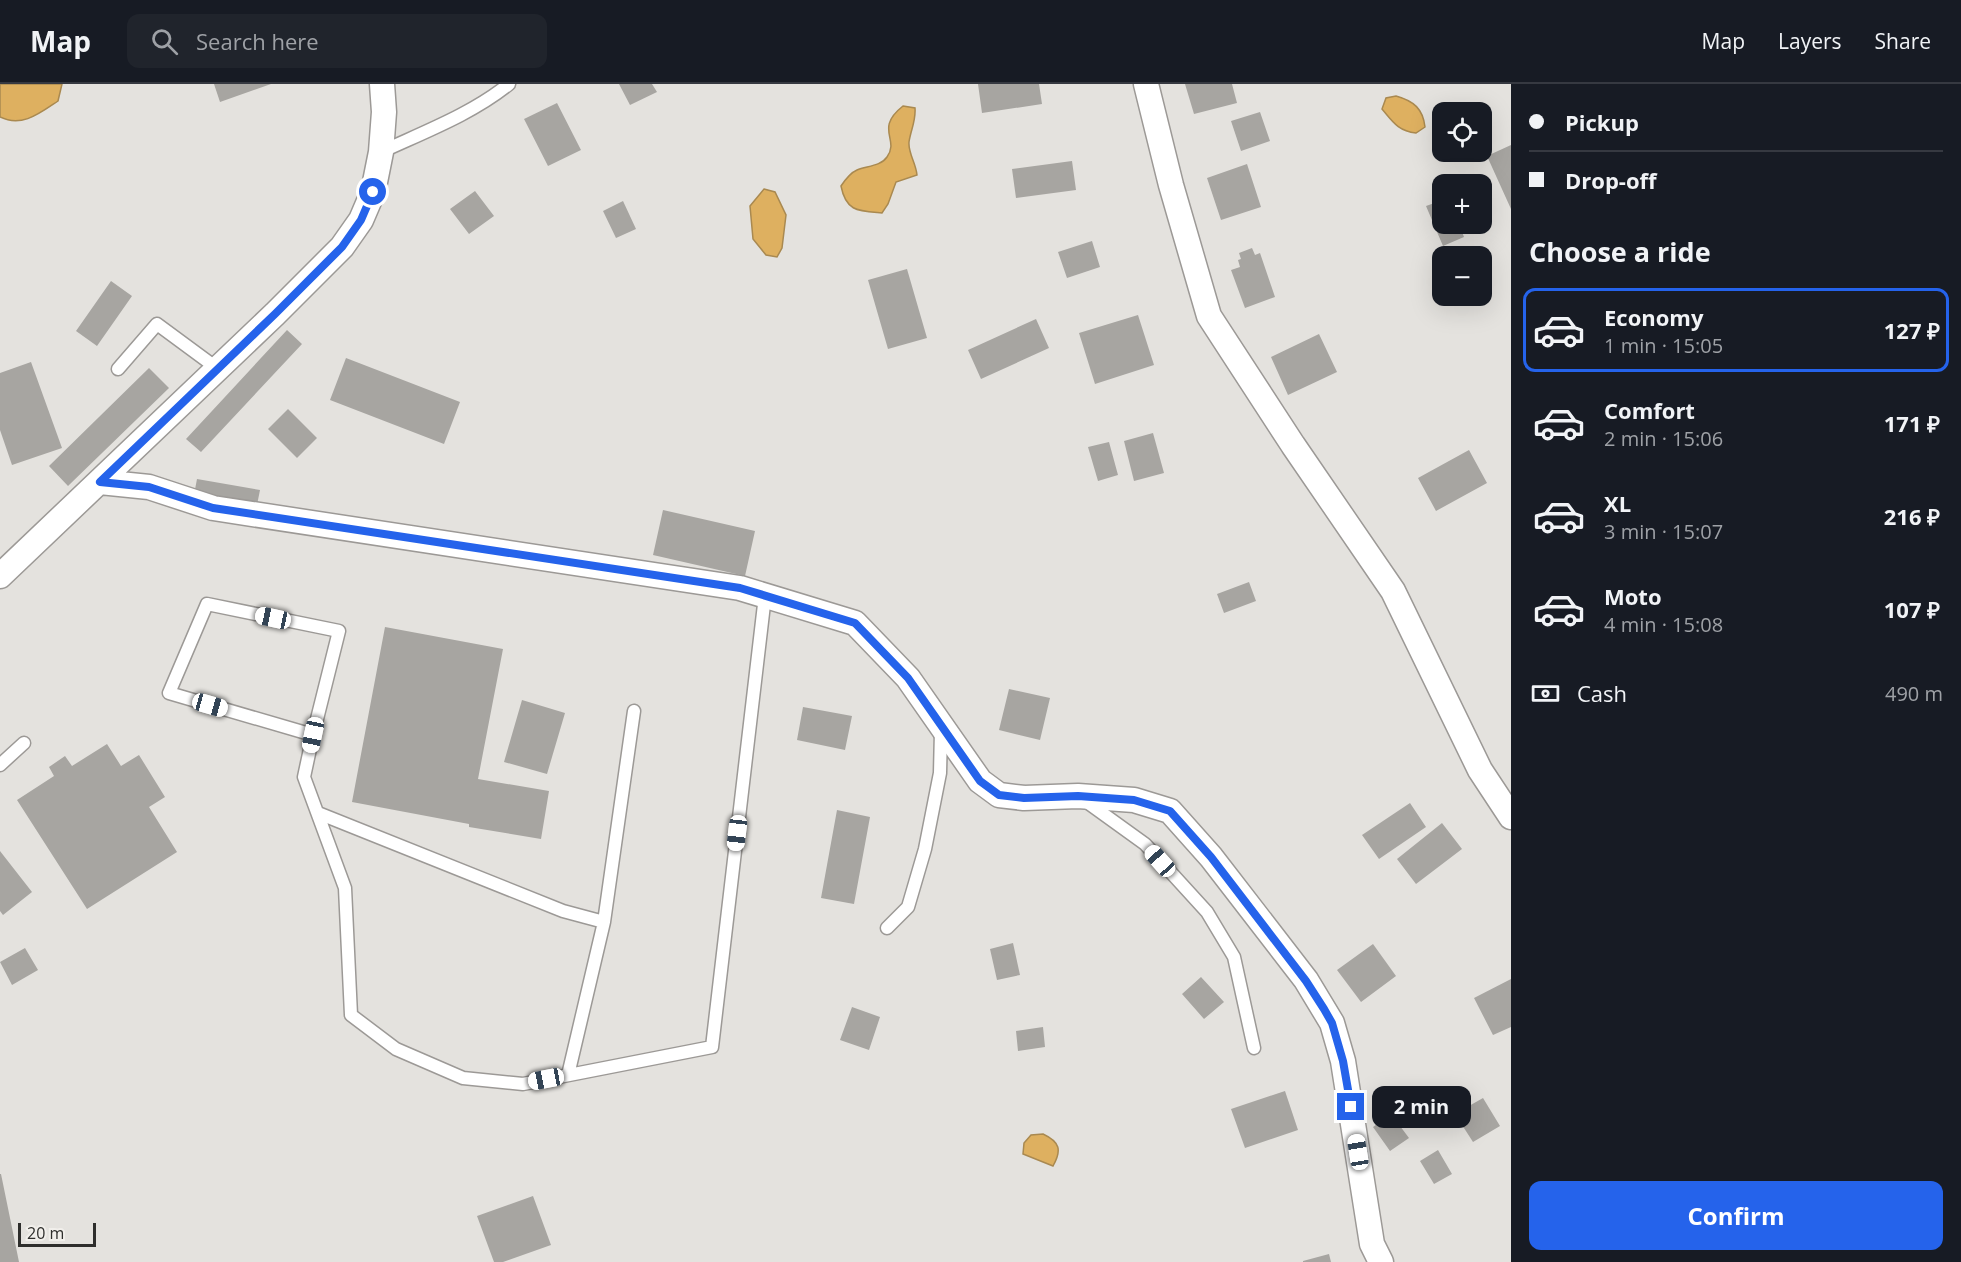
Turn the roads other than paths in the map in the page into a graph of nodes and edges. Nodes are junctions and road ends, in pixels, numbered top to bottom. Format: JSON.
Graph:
{"nodes":[{"id":1,"x":382,"y":84,"type":"edge"},
{"id":2,"x":509,"y":84,"type":"edge"},
{"id":3,"x":1146,"y":84,"type":"edge"},
{"id":4,"x":381,"y":152,"type":"junction"},
{"id":5,"x":118,"y":369,"type":"dead end"},
{"id":6,"x":218,"y":369,"type":"junction"},
{"id":7,"x":100,"y":482,"type":"junction"},
{"id":8,"x":0,"y":576,"type":"edge"},
{"id":9,"x":765,"y":596,"type":"junction"},
{"id":10,"x":634,"y":711,"type":"dead end"},
{"id":11,"x":941,"y":724,"type":"junction"},
{"id":12,"x":313,"y":735,"type":"junction"},
{"id":13,"x":24,"y":743,"type":"dead end"},
{"id":14,"x":0,"y":765,"type":"edge"},
{"id":15,"x":1078,"y":796,"type":"junction"},
{"id":16,"x":318,"y":813,"type":"junction"},
{"id":17,"x":1511,"y":817,"type":"edge"},
{"id":18,"x":604,"y":922,"type":"junction"},
{"id":19,"x":887,"y":928,"type":"dead end"},
{"id":20,"x":1254,"y":1048,"type":"dead end"},
{"id":21,"x":568,"y":1075,"type":"junction"},
{"id":22,"x":1381,"y":1262,"type":"edge"}],
"edges":[{"from":1,"to":4,"type":"street"},
{"from":2,"to":4,"type":"lane"},
{"from":3,"to":17,"type":"street"},
{"from":4,"to":6,"type":"street"},
{"from":5,"to":6,"type":"lane"},
{"from":6,"to":7,"type":"street"},
{"from":7,"to":8,"type":"street"},
{"from":7,"to":9,"type":"street"},
{"from":9,"to":11,"type":"street"},
{"from":9,"to":21,"type":"lane"},
{"from":10,"to":18,"type":"lane"},
{"from":11,"to":15,"type":"street"},
{"from":11,"to":19,"type":"lane"},
{"from":12,"to":12,"type":"lane"},
{"from":12,"to":16,"type":"lane"},
{"from":13,"to":14,"type":"lane"},
{"from":15,"to":20,"type":"lane"},
{"from":15,"to":22,"type":"street"},
{"from":16,"to":18,"type":"lane"},
{"from":16,"to":21,"type":"lane"},
{"from":18,"to":21,"type":"lane"}]}
